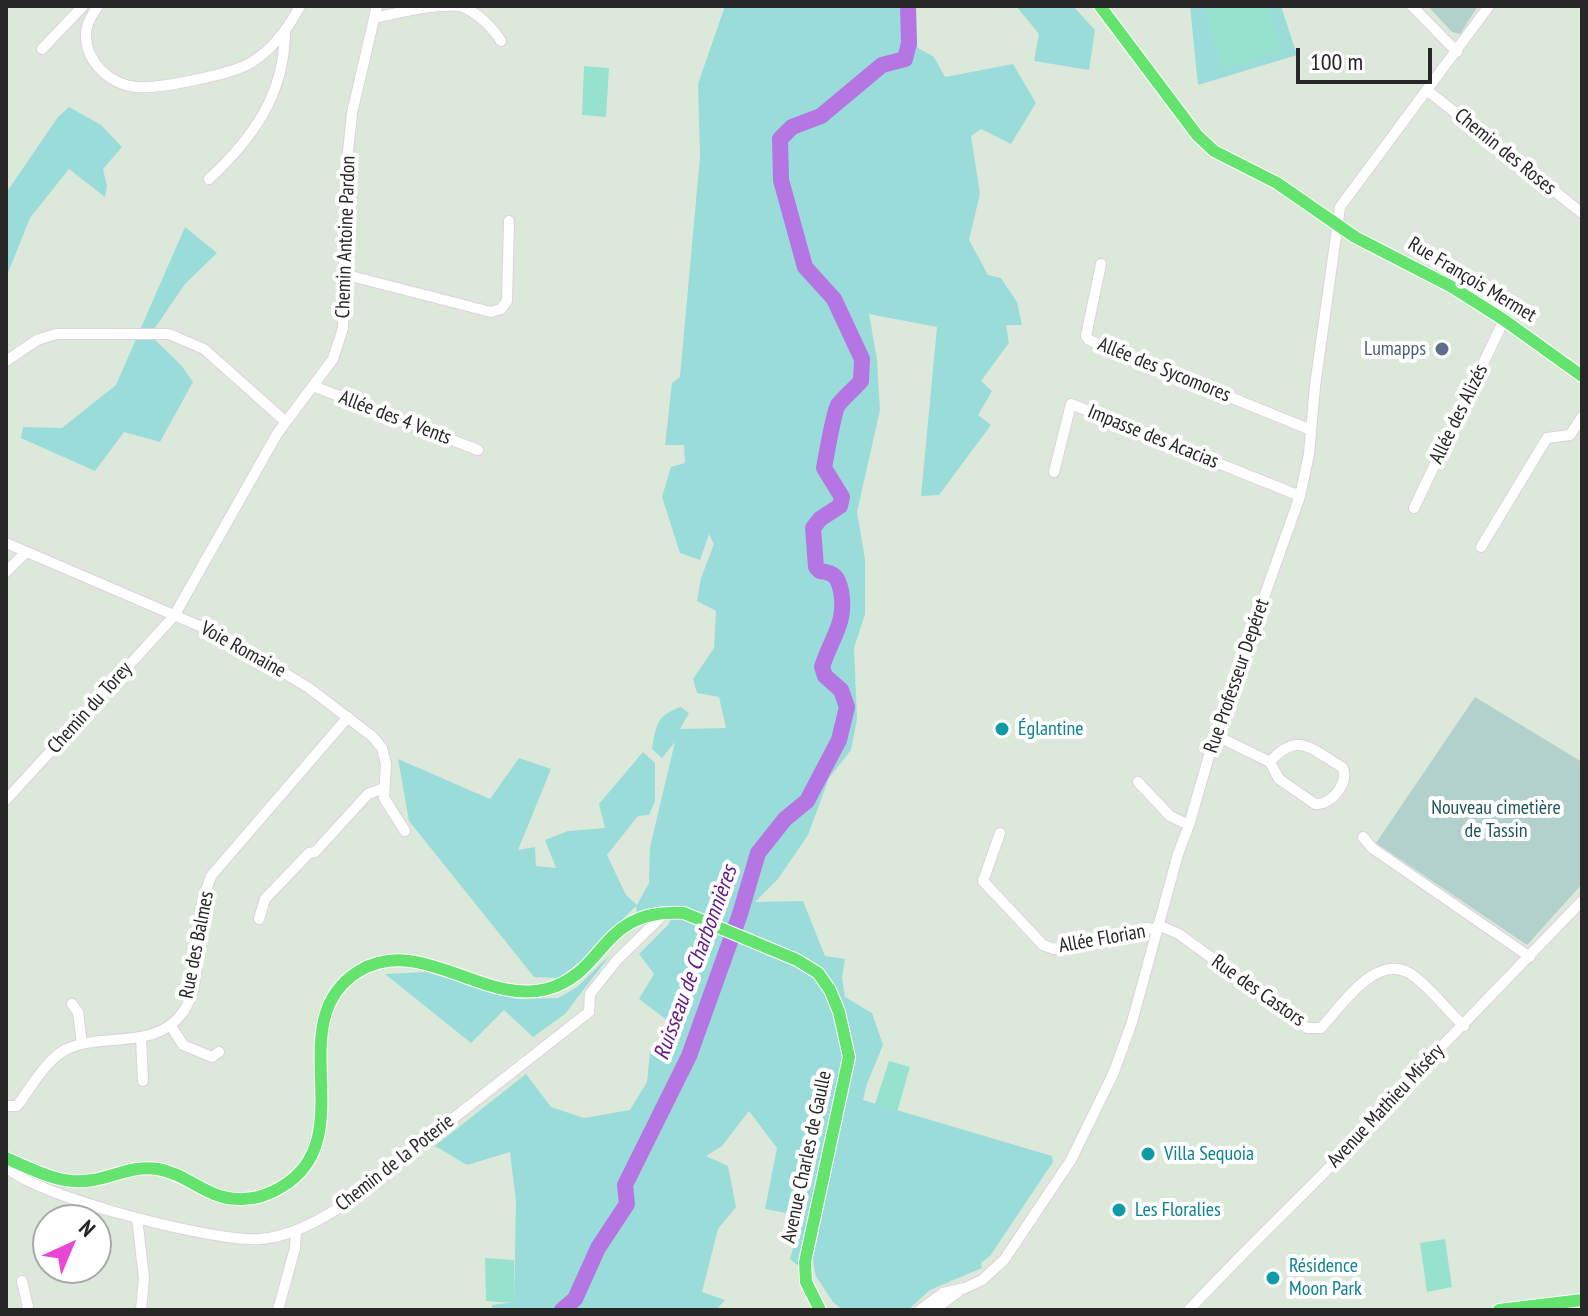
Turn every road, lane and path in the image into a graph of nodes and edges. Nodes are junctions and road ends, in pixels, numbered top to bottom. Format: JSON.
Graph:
{"nodes":[{"id":1,"x":83,"y":6,"type":"edge"},
{"id":2,"x":98,"y":6,"type":"edge"},
{"id":3,"x":300,"y":6,"type":"edge"},
{"id":4,"x":1100,"y":6,"type":"edge"},
{"id":5,"x":1412,"y":6,"type":"edge"},
{"id":6,"x":1489,"y":6,"type":"edge"},
{"id":7,"x":375,"y":12,"type":"edge"},
{"id":8,"x":285,"y":33,"type":"junction"},
{"id":9,"x":501,"y":41,"type":"dead end"},
{"id":10,"x":42,"y":49,"type":"dead end"},
{"id":11,"x":1457,"y":52,"type":"junction"},
{"id":12,"x":1428,"y":91,"type":"junction"},
{"id":13,"x":209,"y":179,"type":"dead end"},
{"id":14,"x":1582,"y":213,"type":"edge"},
{"id":15,"x":509,"y":221,"type":"dead end"},
{"id":16,"x":1338,"y":223,"type":"junction"},
{"id":17,"x":1101,"y":264,"type":"dead end"},
{"id":18,"x":343,"y":274,"type":"junction"},
{"id":19,"x":1504,"y":320,"type":"junction"},
{"id":20,"x":6,"y":361,"type":"edge"},
{"id":21,"x":1581,"y":373,"type":"edge"},
{"id":22,"x":313,"y":386,"type":"junction"},
{"id":23,"x":1582,"y":417,"type":"edge"},
{"id":24,"x":286,"y":422,"type":"junction"},
{"id":25,"x":1311,"y":430,"type":"junction"},
{"id":26,"x":478,"y":450,"type":"dead end"},
{"id":27,"x":1054,"y":472,"type":"dead end"},
{"id":28,"x":1300,"y":496,"type":"junction"},
{"id":29,"x":1414,"y":508,"type":"dead end"},
{"id":30,"x":6,"y":543,"type":"edge"},
{"id":31,"x":1481,"y":547,"type":"dead end"},
{"id":32,"x":25,"y":553,"type":"junction"},
{"id":33,"x":6,"y":572,"type":"edge"},
{"id":34,"x":174,"y":616,"type":"junction"},
{"id":35,"x":348,"y":717,"type":"junction"},
{"id":36,"x":1215,"y":735,"type":"junction"},
{"id":37,"x":1270,"y":762,"type":"junction"},
{"id":38,"x":1138,"y":782,"type":"dead end"},
{"id":39,"x":384,"y":788,"type":"junction"},
{"id":40,"x":6,"y":800,"type":"edge"},
{"id":41,"x":1189,"y":825,"type":"junction"},
{"id":42,"x":405,"y":831,"type":"dead end"},
{"id":43,"x":1000,"y":833,"type":"dead end"},
{"id":44,"x":1363,"y":837,"type":"dead end"},
{"id":45,"x":1582,"y":901,"type":"edge"},
{"id":46,"x":666,"y":912,"type":"junction"},
{"id":47,"x":259,"y":919,"type":"dead end"},
{"id":48,"x":1158,"y":928,"type":"junction"},
{"id":49,"x":1530,"y":957,"type":"junction"},
{"id":50,"x":72,"y":1004,"type":"dead end"},
{"id":51,"x":171,"y":1026,"type":"junction"},
{"id":52,"x":1464,"y":1026,"type":"junction"},
{"id":53,"x":141,"y":1038,"type":"junction"},
{"id":54,"x":82,"y":1044,"type":"junction"},
{"id":55,"x":219,"y":1052,"type":"dead end"},
{"id":56,"x":143,"y":1081,"type":"dead end"},
{"id":57,"x":8,"y":1106,"type":"edge"},
{"id":58,"x":6,"y":1158,"type":"edge"},
{"id":59,"x":6,"y":1167,"type":"edge"},
{"id":60,"x":137,"y":1218,"type":"junction"},
{"id":61,"x":296,"y":1230,"type":"junction"},
{"id":62,"x":805,"y":1262,"type":"junction"},
{"id":63,"x":22,"y":1281,"type":"dead end"},
{"id":64,"x":965,"y":1288,"type":"junction"},
{"id":65,"x":1582,"y":1300,"type":"edge"},
{"id":66,"x":26,"y":1310,"type":"edge"},
{"id":67,"x":141,"y":1310,"type":"edge"},
{"id":68,"x":278,"y":1310,"type":"edge"},
{"id":69,"x":820,"y":1310,"type":"edge"},
{"id":70,"x":831,"y":1310,"type":"edge"},
{"id":71,"x":920,"y":1310,"type":"edge"},
{"id":72,"x":934,"y":1310,"type":"edge"},
{"id":73,"x":1189,"y":1310,"type":"edge"},
{"id":74,"x":1499,"y":1310,"type":"edge"}],
"edges":[{"from":1,"to":10,"type":"street"},
{"from":2,"to":8,"type":"street"},
{"from":3,"to":8,"type":"street"},
{"from":4,"to":16,"type":"main road","name":"Rue François Mermet"},
{"from":5,"to":11,"type":"street"},
{"from":6,"to":11,"type":"street","name":"Rue Professeur Depéret"},
{"from":7,"to":9,"type":"street"},
{"from":7,"to":18,"type":"street","name":"Chemin Antoine Pardon"},
{"from":8,"to":13,"type":"street"},
{"from":11,"to":12,"type":"street","name":"Rue Professeur Depéret"},
{"from":12,"to":14,"type":"street","name":"Chemin des Roses"},
{"from":12,"to":16,"type":"street","name":"Rue Professeur Depéret"},
{"from":15,"to":18,"type":"street"},
{"from":16,"to":19,"type":"main road","name":"Rue François Mermet"},
{"from":16,"to":25,"type":"street","name":"Rue Professeur Depéret"},
{"from":17,"to":25,"type":"street","name":"Allée des Sycomores"},
{"from":18,"to":22,"type":"street","name":"Chemin Antoine Pardon"},
{"from":19,"to":21,"type":"main road","name":"Rue François Mermet"},
{"from":19,"to":29,"type":"street","name":"Allée des Alizés"},
{"from":20,"to":24,"type":"street"},
{"from":22,"to":24,"type":"street","name":"Chemin Antoine Pardon"},
{"from":22,"to":26,"type":"street","name":"Allée des 4 Vents"},
{"from":23,"to":31,"type":"street"},
{"from":24,"to":34,"type":"street","name":"Chemin Antoine Pardon"},
{"from":25,"to":28,"type":"street","name":"Rue Professeur Depéret"},
{"from":27,"to":28,"type":"street","name":"Impasse des Acacias"},
{"from":28,"to":36,"type":"street","name":"Rue Professeur Depéret"},
{"from":30,"to":32,"type":"street","name":"Voie Romaine"},
{"from":32,"to":33,"type":"street"},
{"from":32,"to":34,"type":"street","name":"Voie Romaine"},
{"from":34,"to":35,"type":"street","name":"Voie Romaine"},
{"from":34,"to":40,"type":"street","name":"Chemin du Torey"},
{"from":35,"to":39,"type":"street","name":"Voie Romaine"},
{"from":35,"to":51,"type":"street","name":"Rue des Balmes"},
{"from":36,"to":37,"type":"street"},
{"from":36,"to":41,"type":"street","name":"Rue Professeur Depéret"},
{"from":37,"to":37,"type":"street"},
{"from":38,"to":41,"type":"street"},
{"from":39,"to":42,"type":"street","name":"Voie Romaine"},
{"from":39,"to":47,"type":"street"},
{"from":41,"to":48,"type":"street","name":"Rue Professeur Depéret"},
{"from":43,"to":48,"type":"street","name":"Allée Florian"},
{"from":44,"to":49,"type":"street"},
{"from":45,"to":49,"type":"street","name":"Avenue Mathieu Miséry"},
{"from":46,"to":58,"type":"main road"},
{"from":46,"to":61,"type":"street","name":"Chemin de la Poterie"},
{"from":46,"to":62,"type":"main road","name":"Avenue Charles de Gaulle"},
{"from":48,"to":52,"type":"street","name":"Rue des Castors"},
{"from":48,"to":64,"type":"street","name":"Rue Professeur Depéret"},
{"from":49,"to":52,"type":"street","name":"Avenue Mathieu Miséry"},
{"from":50,"to":54,"type":"street"},
{"from":51,"to":53,"type":"street","name":"Rue des Balmes"},
{"from":51,"to":55,"type":"street"},
{"from":52,"to":73,"type":"street","name":"Avenue Mathieu Miséry"},
{"from":53,"to":54,"type":"street","name":"Rue des Balmes"},
{"from":53,"to":56,"type":"street"},
{"from":54,"to":57,"type":"street","name":"Rue des Balmes"},
{"from":59,"to":60,"type":"street","name":"Chemin de la Poterie"},
{"from":60,"to":61,"type":"street","name":"Chemin de la Poterie"},
{"from":60,"to":67,"type":"street"},
{"from":61,"to":68,"type":"street"},
{"from":62,"to":69,"type":"main road","name":"Avenue Charles de Gaulle"},
{"from":62,"to":70,"type":"main road","name":"Avenue Charles de Gaulle"},
{"from":63,"to":66,"type":"street"},
{"from":64,"to":71,"type":"street","name":"Rue Professeur Depéret"},
{"from":64,"to":72,"type":"street"},
{"from":65,"to":74,"type":"main road"}]}
